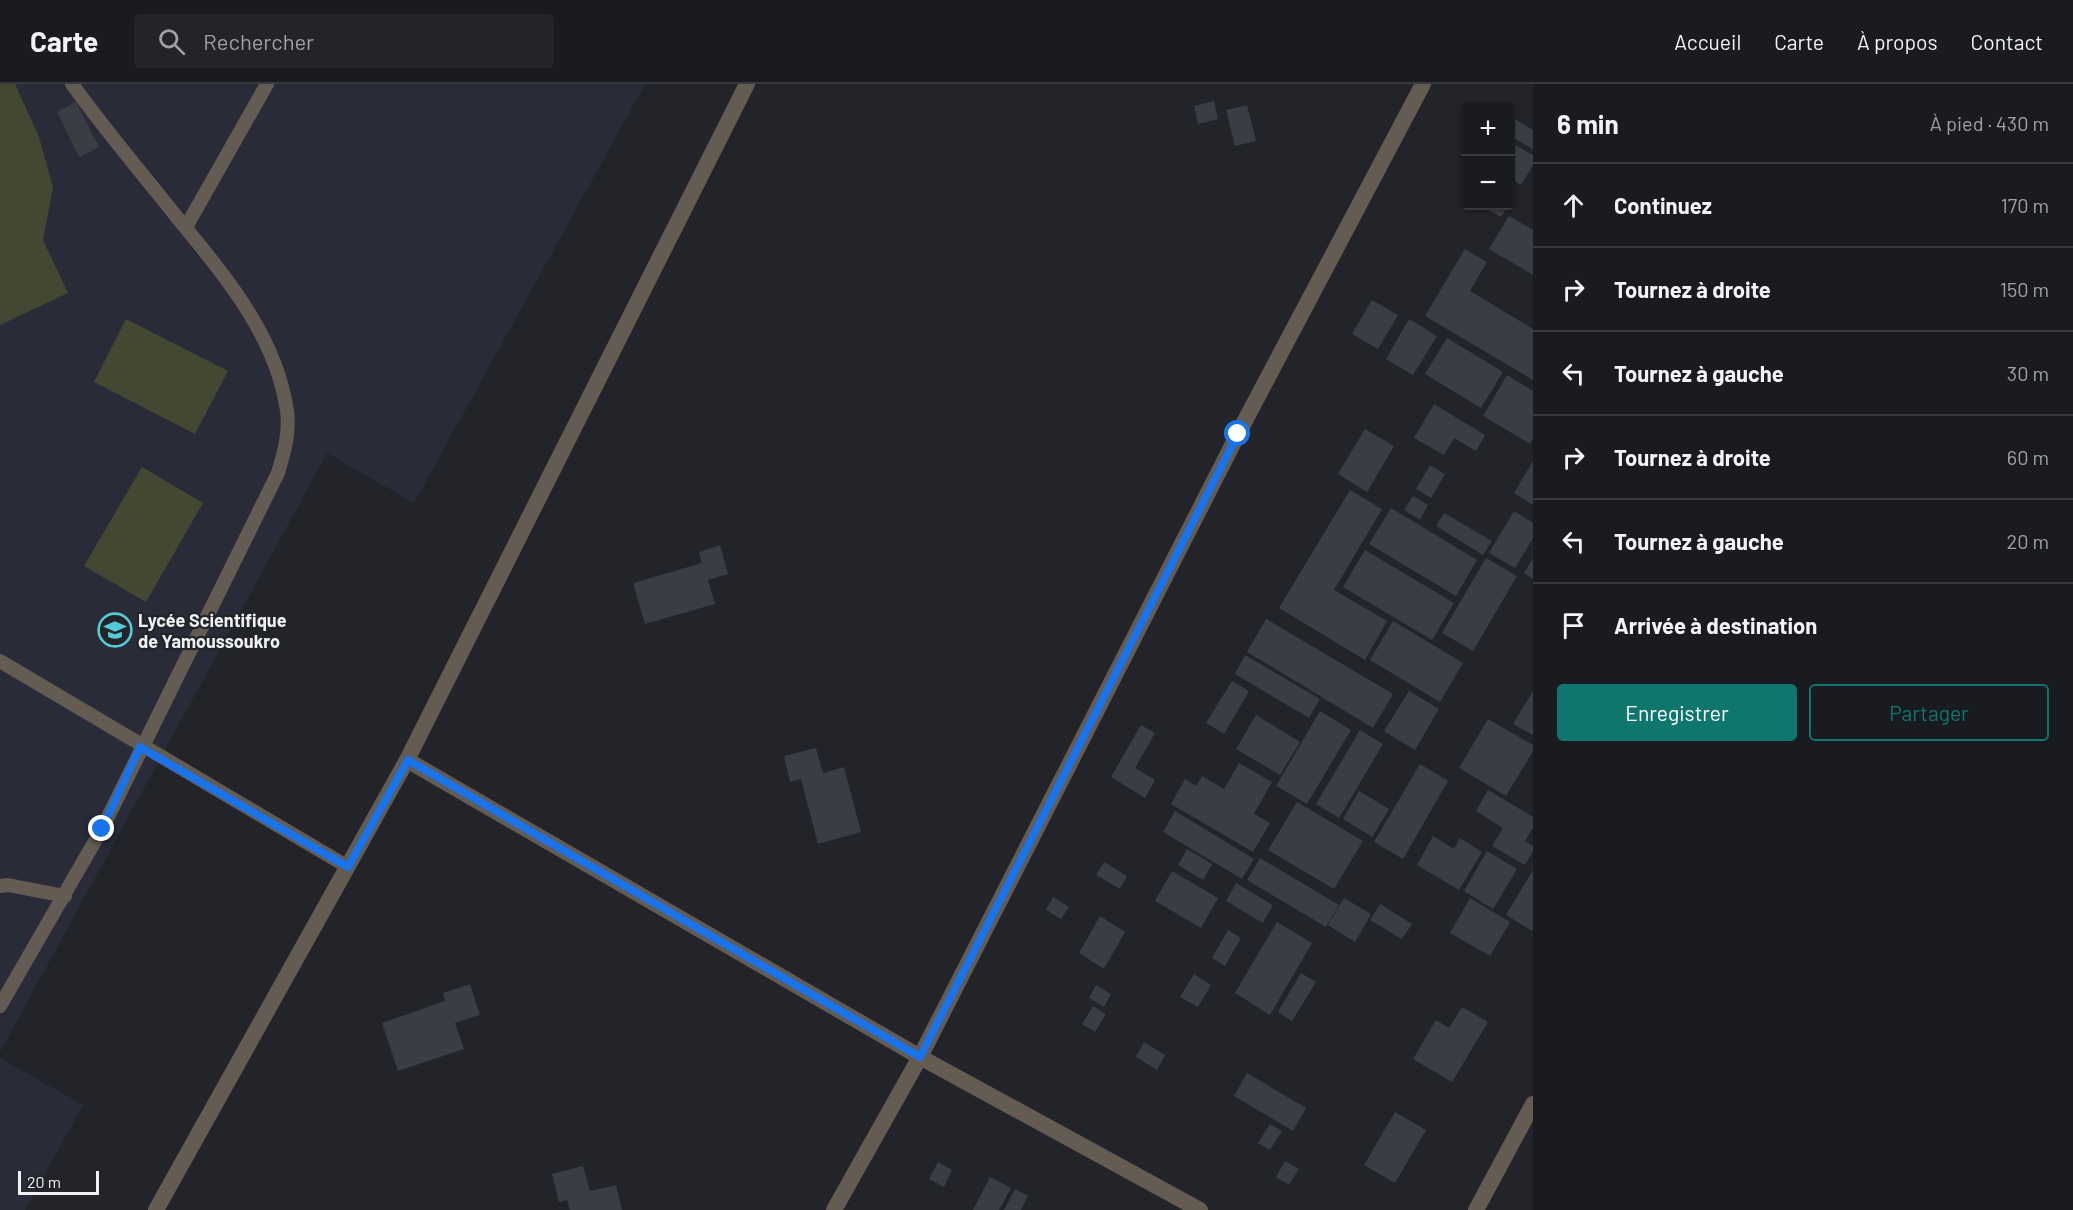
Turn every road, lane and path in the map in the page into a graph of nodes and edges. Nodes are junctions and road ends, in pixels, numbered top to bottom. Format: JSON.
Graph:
{"nodes":[{"id":1,"x":72,"y":84,"type":"edge"},
{"id":2,"x":267,"y":84,"type":"edge"},
{"id":3,"x":747,"y":84,"type":"edge"},
{"id":4,"x":1423,"y":84,"type":"edge"},
{"id":5,"x":186,"y":227,"type":"junction"},
{"id":6,"x":0,"y":661,"type":"edge"},
{"id":7,"x":140,"y":747,"type":"junction"},
{"id":8,"x":408,"y":760,"type":"junction"},
{"id":9,"x":348,"y":867,"type":"junction"},
{"id":10,"x":0,"y":886,"type":"edge"},
{"id":11,"x":65,"y":896,"type":"junction"},
{"id":12,"x":0,"y":1006,"type":"edge"},
{"id":13,"x":920,"y":1057,"type":"junction"},
{"id":14,"x":1533,"y":1104,"type":"edge"},
{"id":15,"x":156,"y":1210,"type":"edge"},
{"id":16,"x":834,"y":1210,"type":"edge"},
{"id":17,"x":1200,"y":1210,"type":"edge"},
{"id":18,"x":1476,"y":1210,"type":"edge"}],
"edges":[{"from":1,"to":5,"type":"lane"},
{"from":2,"to":5,"type":"lane"},
{"from":3,"to":8,"type":"street"},
{"from":4,"to":13,"type":"street"},
{"from":5,"to":7,"type":"lane"},
{"from":6,"to":7,"type":"lane"},
{"from":7,"to":9,"type":"lane"},
{"from":7,"to":11,"type":"lane"},
{"from":8,"to":9,"type":"street"},
{"from":8,"to":13,"type":"street"},
{"from":9,"to":15,"type":"street"},
{"from":10,"to":11,"type":"lane"},
{"from":11,"to":12,"type":"lane"},
{"from":13,"to":16,"type":"street"},
{"from":13,"to":17,"type":"street"},
{"from":14,"to":18,"type":"street"}]}
